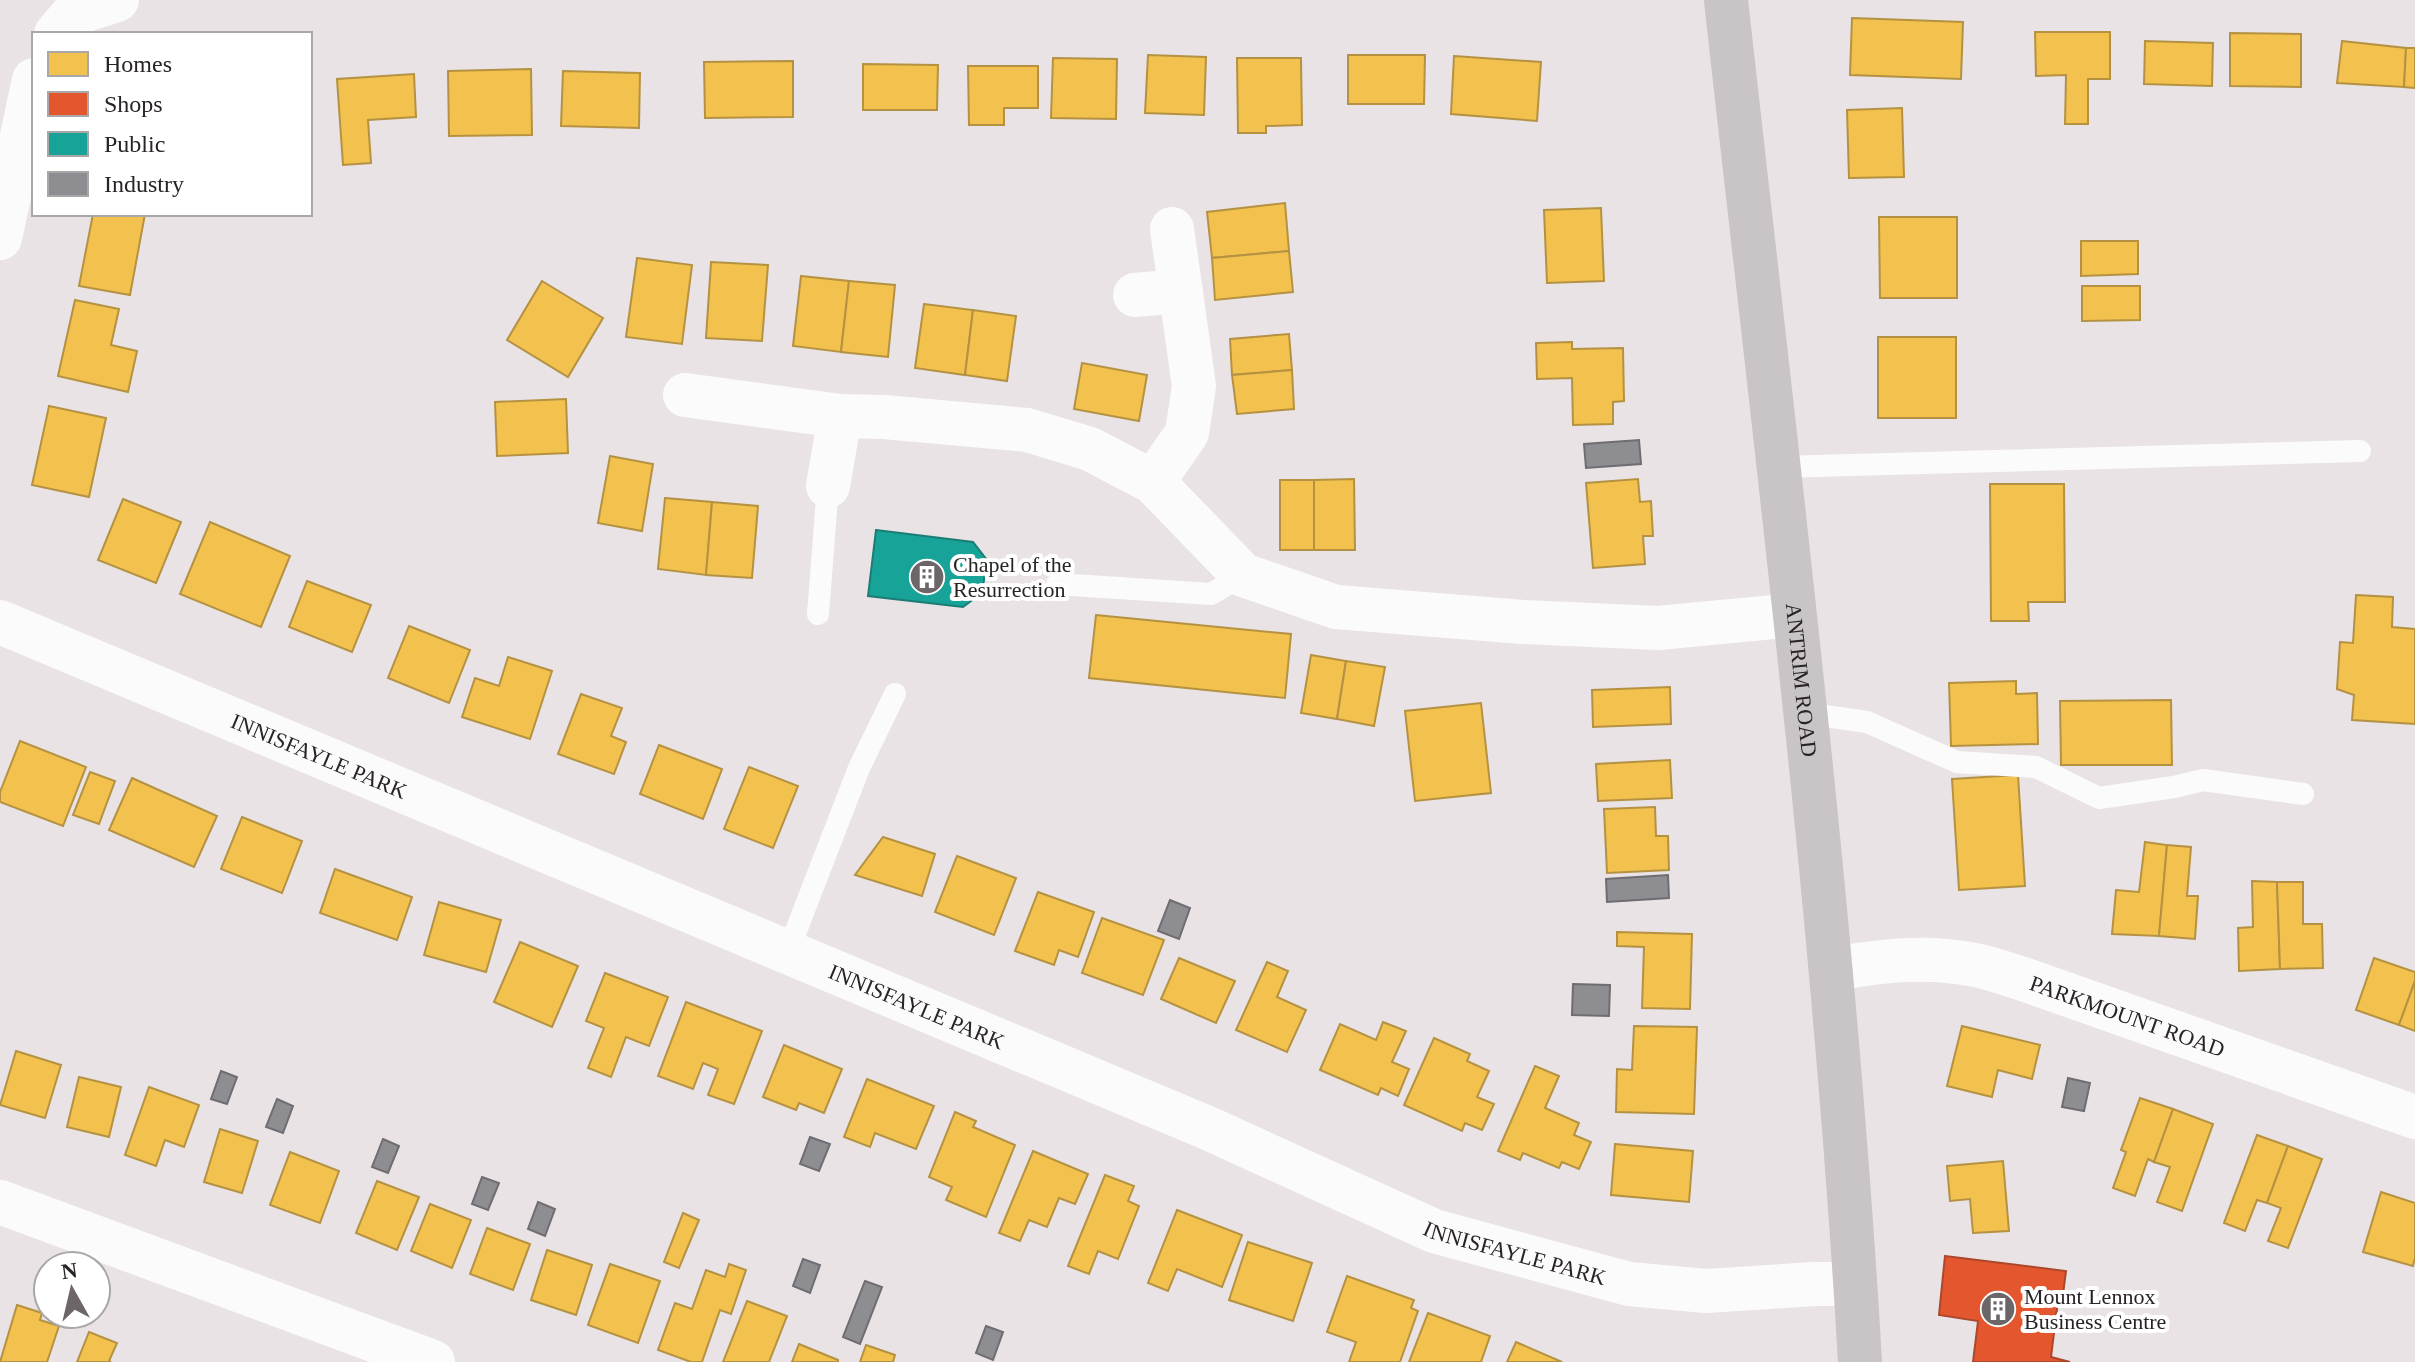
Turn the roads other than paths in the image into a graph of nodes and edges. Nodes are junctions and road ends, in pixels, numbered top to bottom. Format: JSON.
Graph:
{"nodes":[{"id":1,"x":117,"y":0,"type":"edge"},
{"id":2,"x":1726,"y":0,"type":"edge"},
{"id":3,"x":58,"y":32,"type":"edge"},
{"id":4,"x":32,"y":89,"type":"edge"},
{"id":5,"x":1172,"y":229,"type":"dead end"},
{"id":6,"x":0,"y":238,"type":"edge"},
{"id":7,"x":1181,"y":291,"type":"junction"},
{"id":8,"x":1135,"y":295,"type":"dead end"},
{"id":9,"x":685,"y":395,"type":"dead end"},
{"id":10,"x":840,"y":416,"type":"junction"},
{"id":11,"x":2360,"y":451,"type":"dead end"},
{"id":12,"x":1777,"y":467,"type":"junction"},
{"id":13,"x":1153,"y":482,"type":"junction"},
{"id":14,"x":828,"y":486,"type":"joint"},
{"id":15,"x":1243,"y":575,"type":"junction"},
{"id":16,"x":1057,"y":584,"type":"dead end"},
{"id":17,"x":818,"y":614,"type":"dead end"},
{"id":18,"x":1795,"y":615,"type":"junction"},
{"id":19,"x":0,"y":622,"type":"edge"},
{"id":20,"x":895,"y":694,"type":"dead end"},
{"id":21,"x":1804,"y":713,"type":"junction"},
{"id":22,"x":2303,"y":794,"type":"dead end"},
{"id":23,"x":787,"y":954,"type":"junction"},
{"id":24,"x":1831,"y":970,"type":"junction"},
{"id":25,"x":2415,"y":1117,"type":"edge"},
{"id":26,"x":0,"y":1202,"type":"edge"},
{"id":27,"x":1855,"y":1284,"type":"junction"},
{"id":28,"x":433,"y":1362,"type":"edge"},
{"id":29,"x":1860,"y":1362,"type":"edge"}],
"edges":[{"from":1,"to":3,"type":"street"},
{"from":2,"to":12,"type":"main road","name":"ANTRIM ROAD"},
{"from":4,"to":6,"type":"street"},
{"from":5,"to":7,"type":"street"},
{"from":7,"to":8,"type":"street"},
{"from":7,"to":13,"type":"street"},
{"from":9,"to":10,"type":"street"},
{"from":10,"to":13,"type":"street"},
{"from":10,"to":14,"type":"street"},
{"from":11,"to":12,"type":"lane"},
{"from":12,"to":18,"type":"main road","name":"ANTRIM ROAD"},
{"from":13,"to":15,"type":"street"},
{"from":14,"to":17,"type":"lane"},
{"from":15,"to":16,"type":"lane"},
{"from":15,"to":18,"type":"street"},
{"from":18,"to":21,"type":"main road","name":"ANTRIM ROAD"},
{"from":19,"to":23,"type":"street","name":"INNISFAYLE PARK"},
{"from":20,"to":23,"type":"lane"},
{"from":21,"to":22,"type":"lane"},
{"from":21,"to":24,"type":"main road","name":"ANTRIM ROAD"},
{"from":23,"to":27,"type":"street","name":"INNISFAYLE PARK"},
{"from":24,"to":25,"type":"street","name":"PARKMOUNT ROAD"},
{"from":24,"to":27,"type":"main road","name":"ANTRIM ROAD"},
{"from":26,"to":28,"type":"street"},
{"from":27,"to":29,"type":"main road","name":"ANTRIM ROAD"}]}
